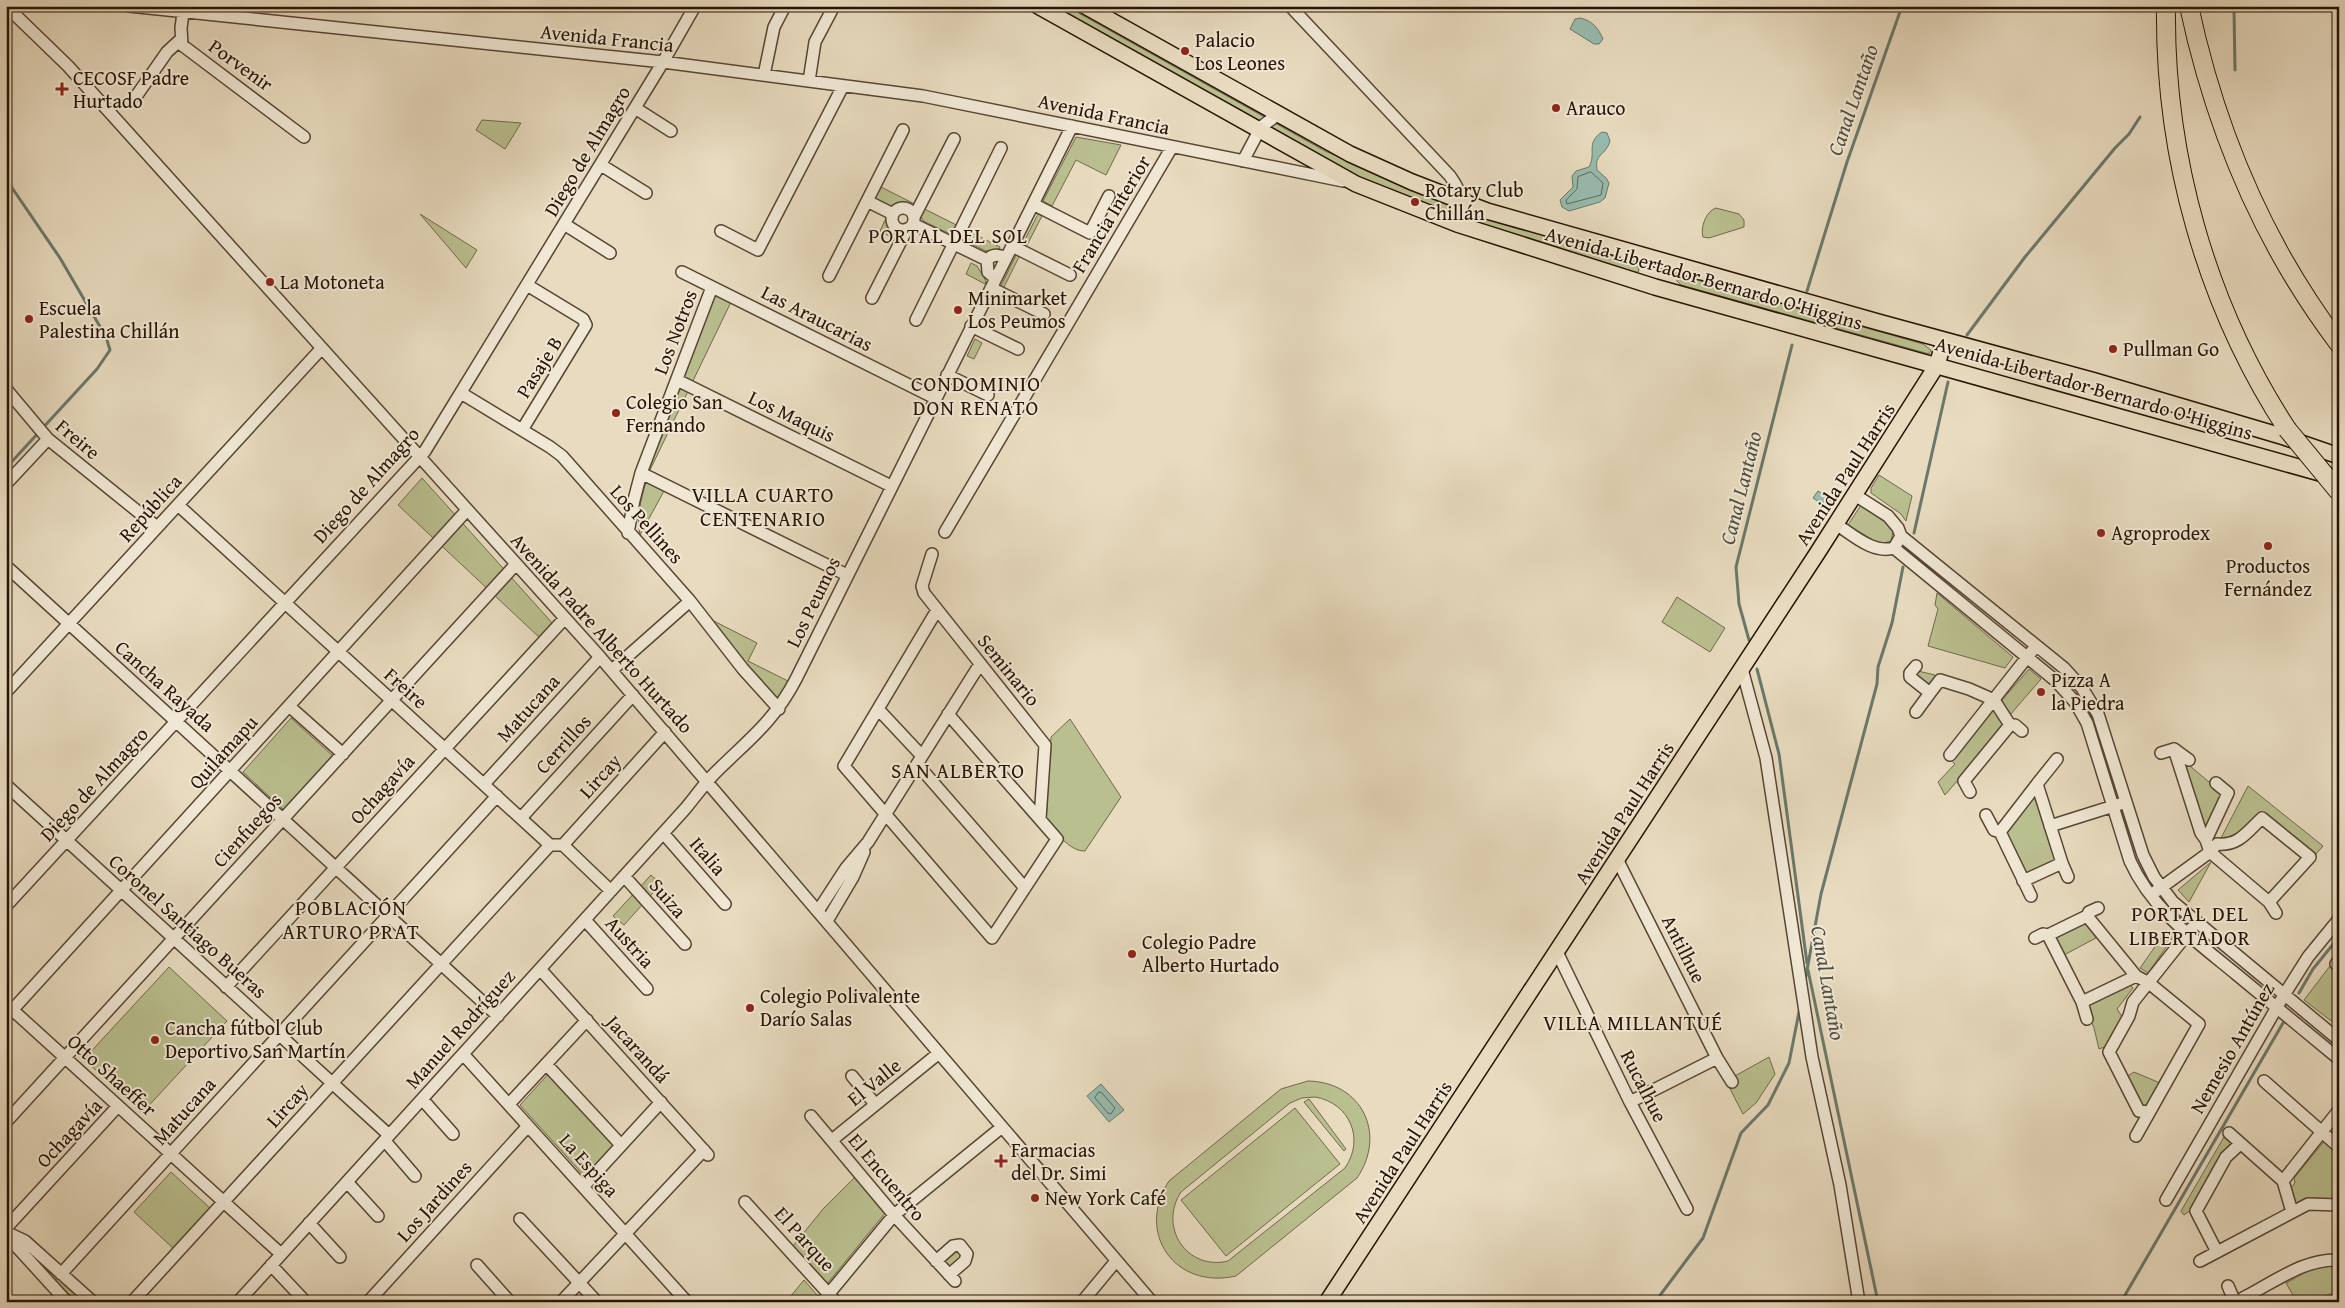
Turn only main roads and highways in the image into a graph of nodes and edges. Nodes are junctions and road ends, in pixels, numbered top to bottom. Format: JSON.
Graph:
{"nodes":[{"id":1,"x":1038,"y":6,"type":"edge"},
{"id":2,"x":1085,"y":6,"type":"edge"},
{"id":3,"x":2166,"y":6,"type":"edge"},
{"id":4,"x":2189,"y":6,"type":"edge"},
{"id":5,"x":1663,"y":262,"type":"junction"},
{"id":6,"x":1655,"y":287,"type":"junction"},
{"id":7,"x":1944,"y":341,"type":"junction"},
{"id":8,"x":2339,"y":344,"type":"edge"},
{"id":9,"x":1938,"y":365,"type":"junction"},
{"id":10,"x":2339,"y":456,"type":"edge"},
{"id":11,"x":2339,"y":479,"type":"edge"},
{"id":12,"x":2339,"y":492,"type":"edge"},
{"id":13,"x":1327,"y":1302,"type":"edge"}],
"edges":[{"from":1,"to":6,"type":"main road","name":"Avenida Libertador Bernardo O'Higgins"},
{"from":2,"to":5,"type":"main road","name":"Avenida Libertador Bernardo O'Higgins"},
{"from":3,"to":12,"type":"highway","bridge":true},
{"from":4,"to":8,"type":"highway"},
{"from":5,"to":6,"type":"main road"},
{"from":5,"to":7,"type":"main road","name":"Avenida Libertador Bernardo O'Higgins"},
{"from":6,"to":9,"type":"main road","name":"Avenida Libertador Bernardo O'Higgins"},
{"from":7,"to":9,"type":"main road","name":"Avenida Paul Harris"},
{"from":7,"to":10,"type":"main road","name":"Avenida Libertador Bernardo O'Higgins"},
{"from":9,"to":11,"type":"main road","name":"Avenida Libertador Bernardo O'Higgins"},
{"from":9,"to":13,"type":"main road","name":"Avenida Paul Harris"}]}
